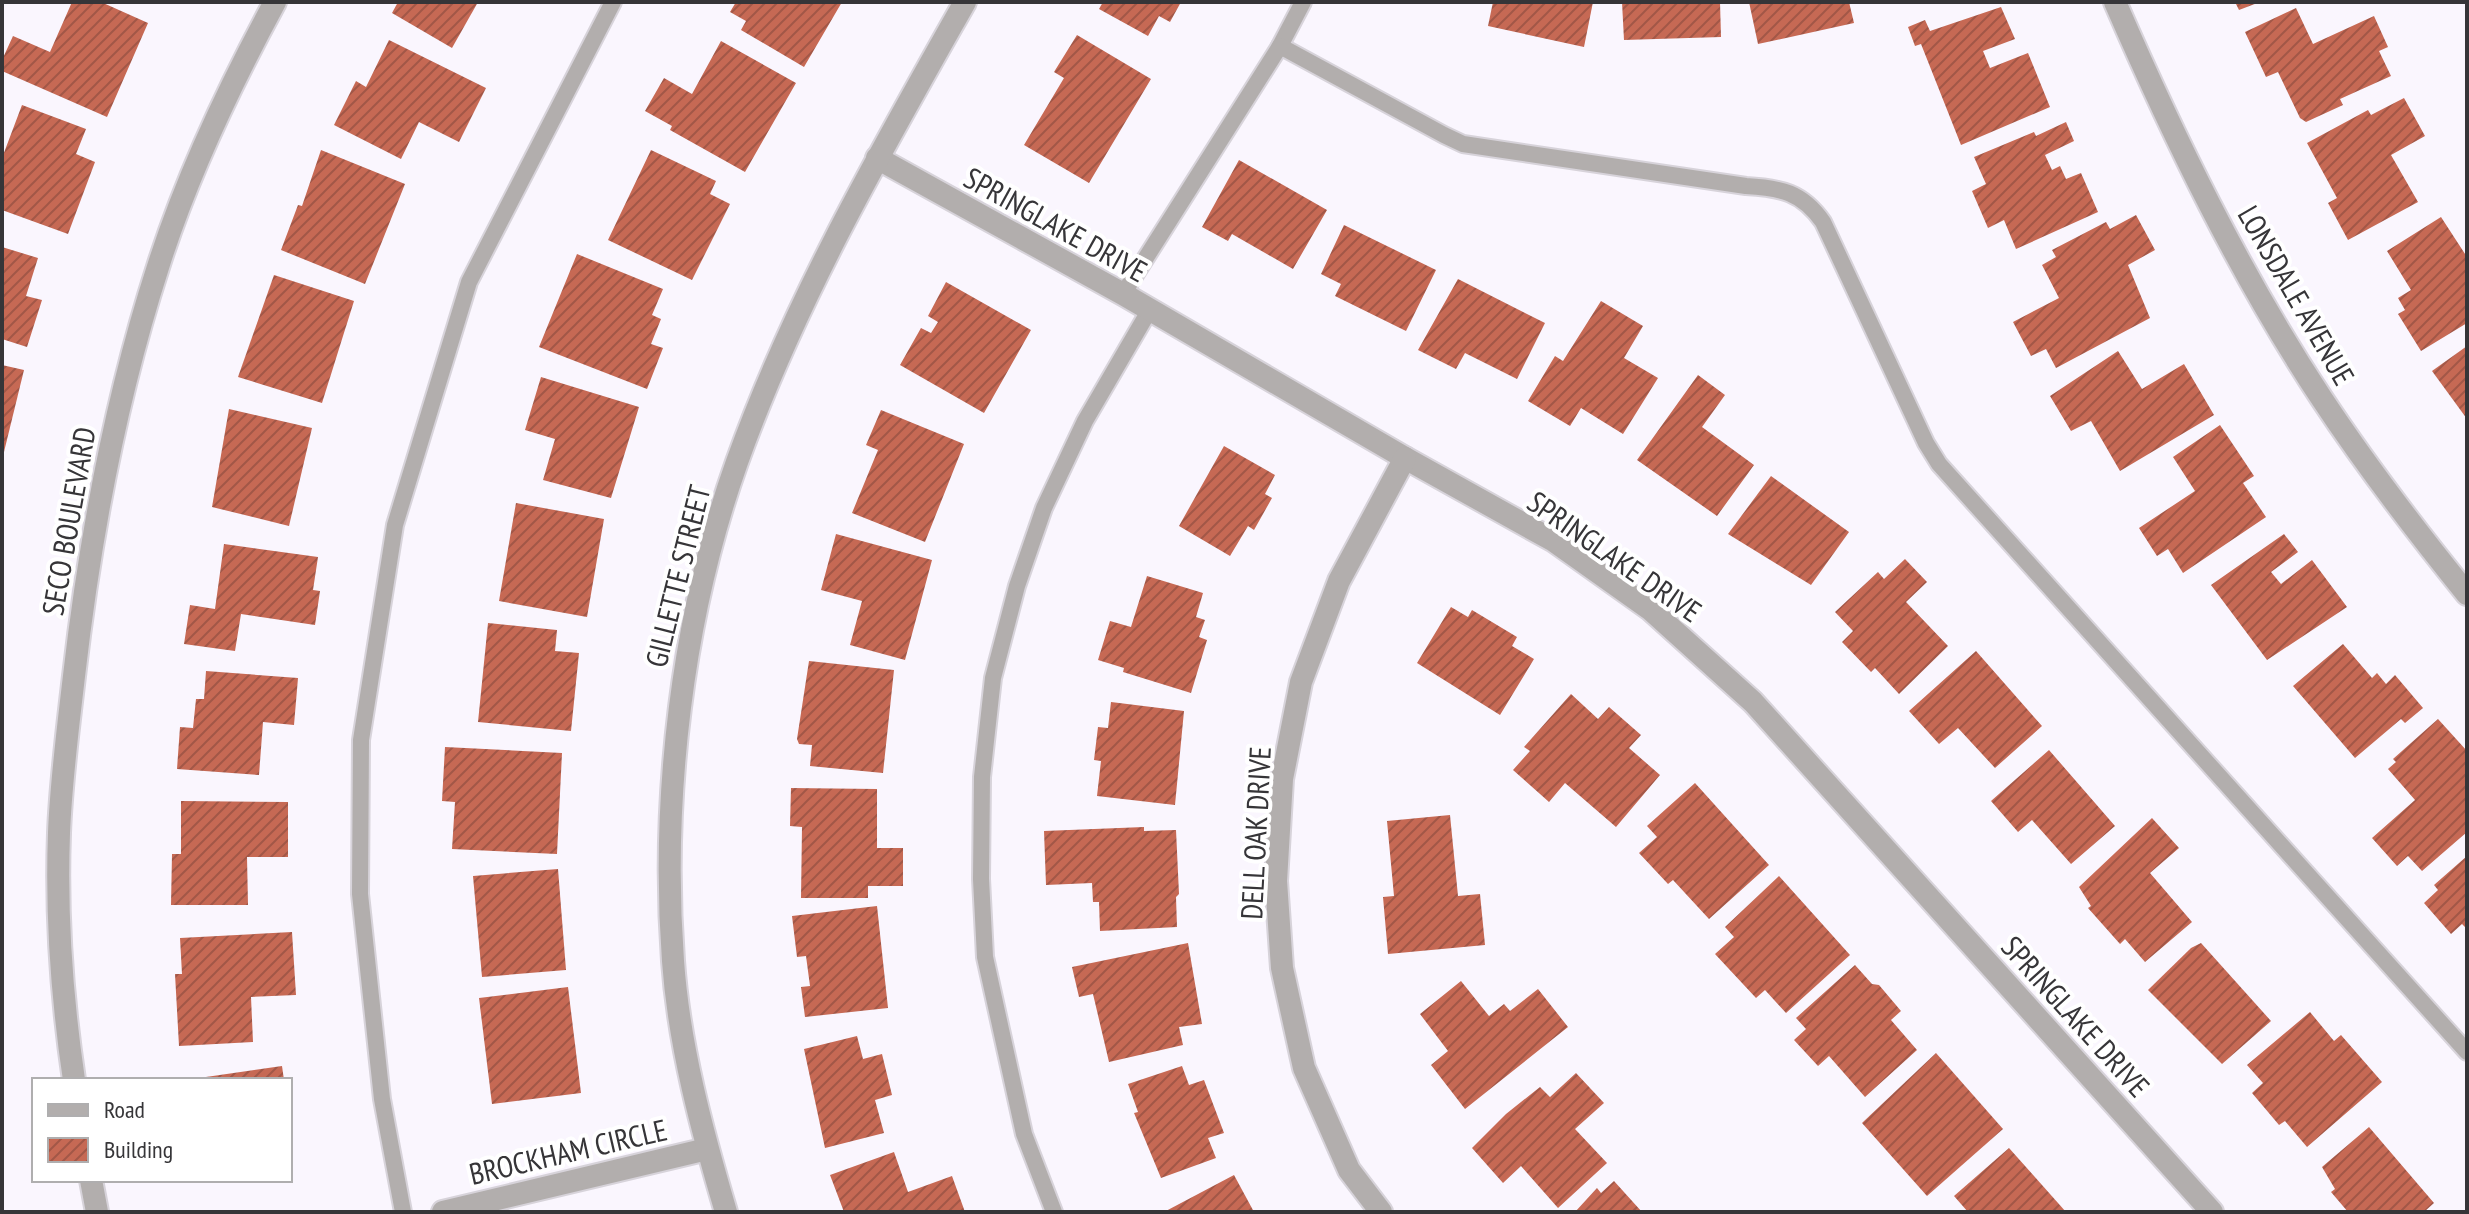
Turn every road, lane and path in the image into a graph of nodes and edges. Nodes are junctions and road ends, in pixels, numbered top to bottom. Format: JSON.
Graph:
{"nodes":[{"id":1,"x":275,"y":2,"type":"edge"},
{"id":2,"x":613,"y":2,"type":"edge"},
{"id":3,"x":965,"y":2,"type":"edge"},
{"id":4,"x":1303,"y":2,"type":"edge"},
{"id":5,"x":2115,"y":2,"type":"edge"},
{"id":6,"x":1280,"y":46,"type":"junction"},
{"id":7,"x":877,"y":158,"type":"junction"},
{"id":8,"x":1123,"y":294,"type":"junction"},
{"id":9,"x":1149,"y":311,"type":"junction"},
{"id":10,"x":1405,"y":458,"type":"junction"},
{"id":11,"x":2467,"y":594,"type":"edge"},
{"id":12,"x":2467,"y":1052,"type":"edge"},
{"id":13,"x":74,"y":1078,"type":"edge"},
{"id":14,"x":707,"y":1149,"type":"junction"},
{"id":15,"x":91,"y":1182,"type":"edge"},
{"id":16,"x":97,"y":1212,"type":"edge"},
{"id":17,"x":403,"y":1212,"type":"edge"},
{"id":18,"x":443,"y":1212,"type":"edge"},
{"id":19,"x":726,"y":1212,"type":"edge"},
{"id":20,"x":1054,"y":1212,"type":"edge"},
{"id":21,"x":1381,"y":1212,"type":"edge"},
{"id":22,"x":2212,"y":1212,"type":"edge"}],
"edges":[{"from":1,"to":13,"type":"street","name":"SECO BOULEVARD"},
{"from":2,"to":17,"type":"lane"},
{"from":3,"to":7,"type":"street","name":"GILLETTE STREET"},
{"from":4,"to":6,"type":"lane"},
{"from":5,"to":11,"type":"street","name":"LONSDALE AVENUE"},
{"from":6,"to":8,"type":"lane"},
{"from":6,"to":12,"type":"lane"},
{"from":7,"to":8,"type":"street","name":"SPRINGLAKE DRIVE"},
{"from":7,"to":14,"type":"street","name":"GILLETTE STREET"},
{"from":8,"to":9,"type":"street","name":"SPRINGLAKE DRIVE"},
{"from":9,"to":10,"type":"street","name":"SPRINGLAKE DRIVE"},
{"from":9,"to":20,"type":"lane"},
{"from":10,"to":21,"type":"street","name":"DELL OAK DRIVE"},
{"from":10,"to":22,"type":"street","name":"SPRINGLAKE DRIVE"},
{"from":14,"to":18,"type":"street","name":"BROCKHAM CIRCLE"},
{"from":14,"to":19,"type":"street","name":"GILLETTE STREET"},
{"from":15,"to":16,"type":"street"}]}
